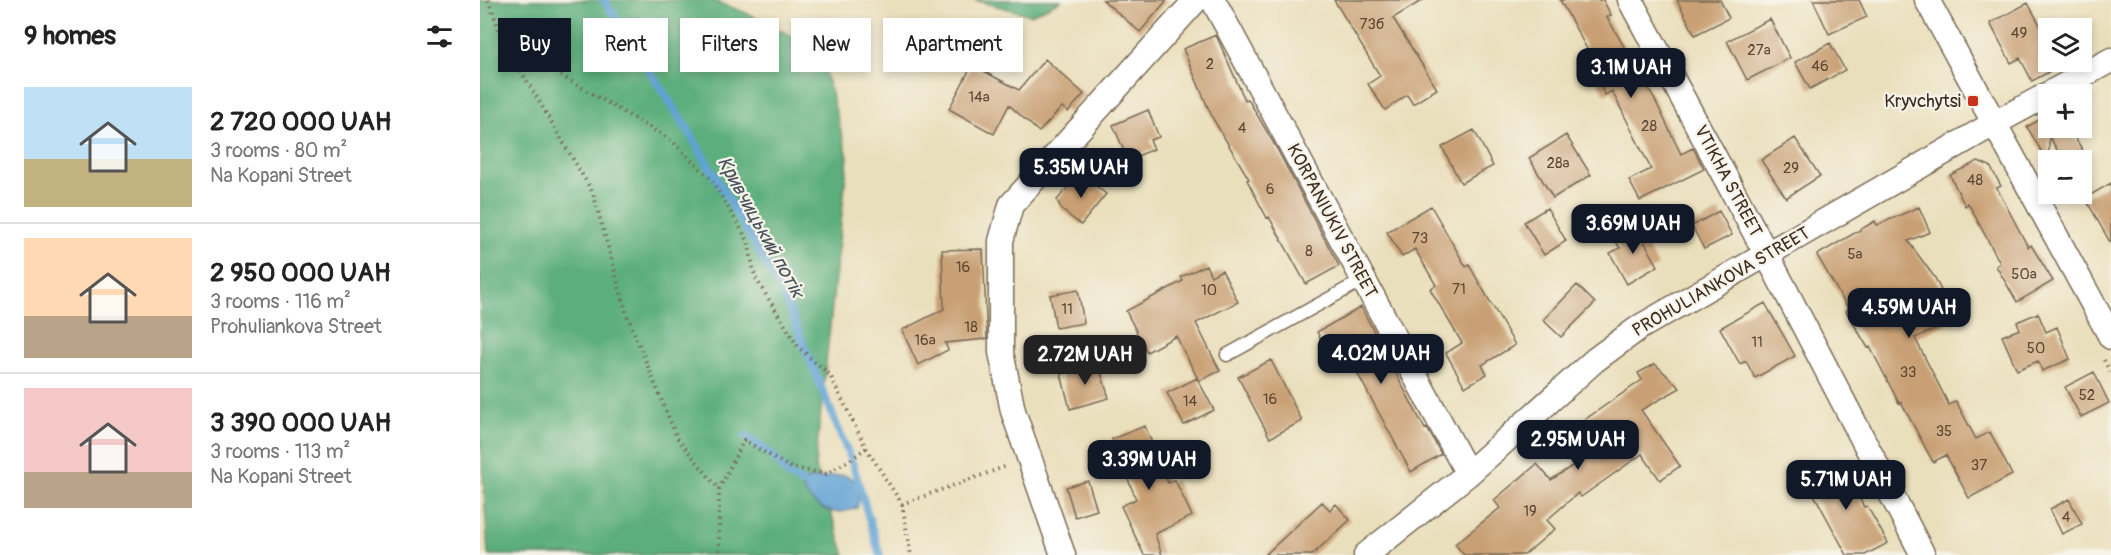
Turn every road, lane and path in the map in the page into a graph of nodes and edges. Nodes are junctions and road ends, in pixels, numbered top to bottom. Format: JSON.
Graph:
{"nodes":[{"id":1,"x":488,"y":0,"type":"edge"},
{"id":2,"x":1196,"y":0,"type":"edge"},
{"id":3,"x":1213,"y":0,"type":"edge"},
{"id":4,"x":1630,"y":0,"type":"edge"},
{"id":5,"x":1927,"y":0,"type":"edge"},
{"id":6,"x":498,"y":26,"type":"edge"},
{"id":7,"x":2111,"y":60,"type":"edge"},
{"id":8,"x":522,"y":72,"type":"edge"},
{"id":9,"x":555,"y":72,"type":"edge"},
{"id":10,"x":1995,"y":123,"type":"junction"},
{"id":11,"x":1767,"y":255,"type":"junction"},
{"id":12,"x":1363,"y":280,"type":"junction"},
{"id":13,"x":2111,"y":337,"type":"edge"},
{"id":14,"x":1227,"y":355,"type":"dead end"},
{"id":15,"x":866,"y":448,"type":"junction"},
{"id":16,"x":1029,"y":458,"type":"junction"},
{"id":17,"x":1467,"y":474,"type":"junction"},
{"id":18,"x":719,"y":489,"type":"junction"},
{"id":19,"x":902,"y":504,"type":"junction"},
{"id":20,"x":719,"y":555,"type":"edge"},
{"id":21,"x":911,"y":555,"type":"edge"},
{"id":22,"x":1063,"y":555,"type":"edge"},
{"id":23,"x":1366,"y":555,"type":"edge"},
{"id":24,"x":1923,"y":555,"type":"edge"}],
"edges":[{"from":1,"to":6,"type":"path"},
{"from":2,"to":16,"type":"street"},
{"from":3,"to":12,"type":"street","name":"KORPANIUKIV STREET"},
{"from":4,"to":11,"type":"street","name":"VTIKHA STREET"},
{"from":5,"to":10,"type":"street"},
{"from":7,"to":10,"type":"street","name":"PROHULIANKOVA STREET"},
{"from":8,"to":18,"type":"path"},
{"from":9,"to":15,"type":"path"},
{"from":10,"to":11,"type":"street","name":"PROHULIANKOVA STREET"},
{"from":10,"to":13,"type":"street"},
{"from":11,"to":17,"type":"street","name":"PROHULIANKOVA STREET"},
{"from":11,"to":24,"type":"street","name":"VTIKHA STREET"},
{"from":12,"to":14,"type":"lane"},
{"from":12,"to":17,"type":"street","name":"KORPANIUKIV STREET"},
{"from":15,"to":18,"type":"path"},
{"from":15,"to":19,"type":"path"},
{"from":16,"to":19,"type":"path"},
{"from":16,"to":22,"type":"street"},
{"from":17,"to":23,"type":"street","name":"PROHULIANKOVA STREET"},
{"from":18,"to":20,"type":"path"},
{"from":19,"to":21,"type":"path"}]}
